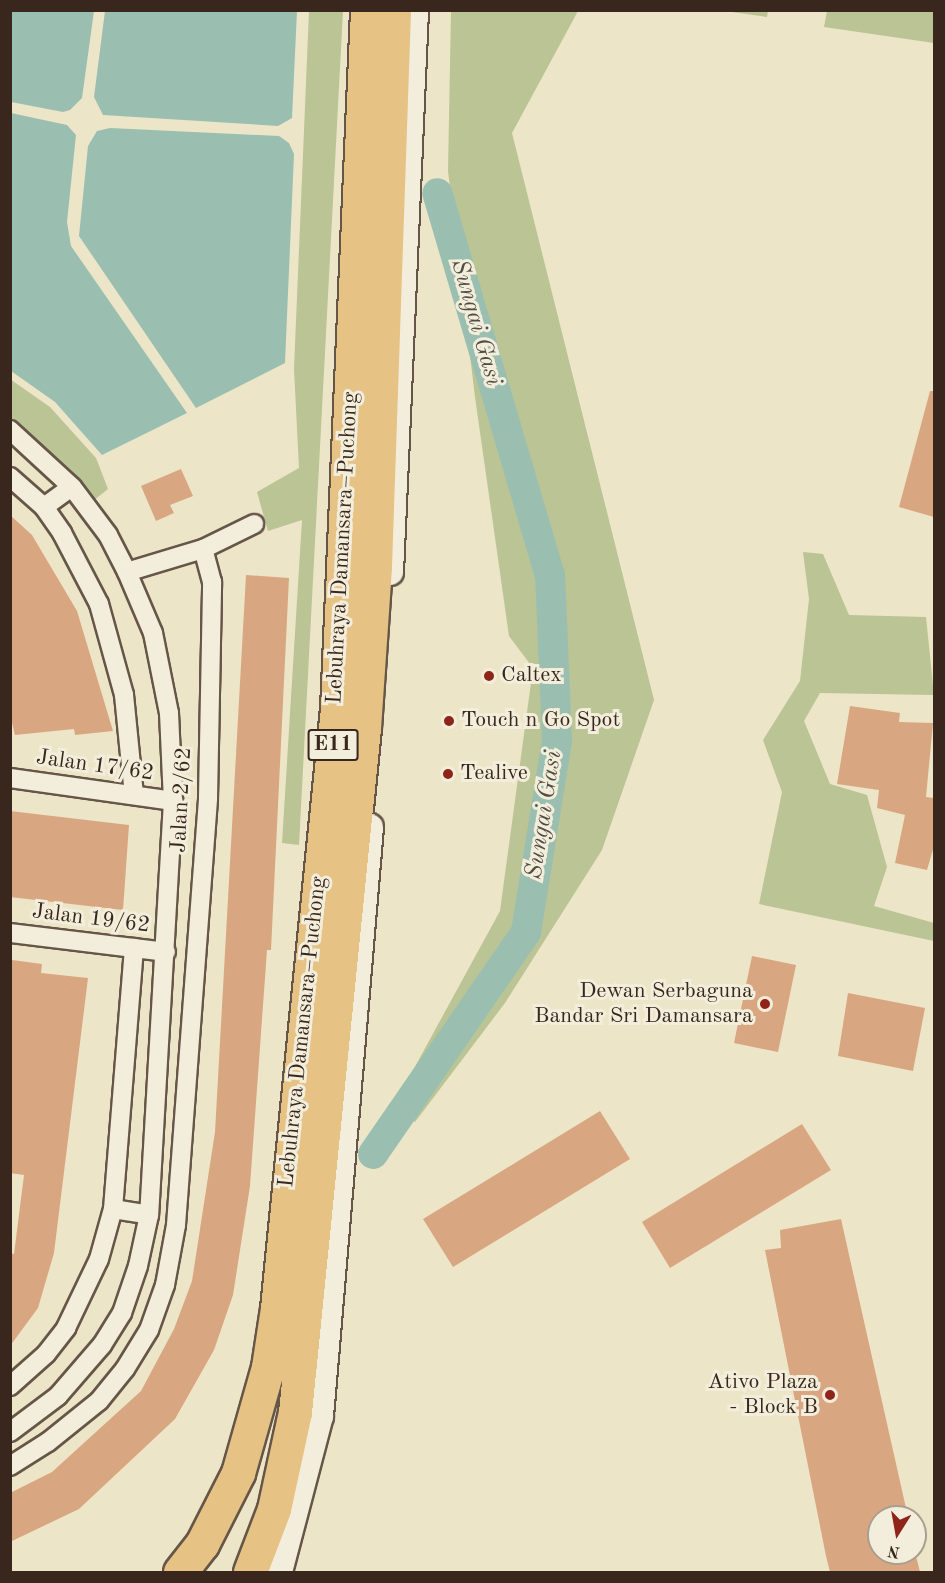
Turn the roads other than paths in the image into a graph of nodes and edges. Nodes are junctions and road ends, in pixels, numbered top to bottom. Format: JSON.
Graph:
{"nodes":[{"id":1,"x":367,"y":10,"type":"edge"},
{"id":2,"x":394,"y":10,"type":"edge"},
{"id":3,"x":415,"y":10,"type":"edge"},
{"id":4,"x":10,"y":430,"type":"edge"},
{"id":5,"x":10,"y":477,"type":"edge"},
{"id":6,"x":72,"y":487,"type":"junction"},
{"id":7,"x":44,"y":507,"type":"junction"},
{"id":8,"x":254,"y":524,"type":"dead end"},
{"id":9,"x":203,"y":549,"type":"junction"},
{"id":10,"x":127,"y":572,"type":"junction"},
{"id":11,"x":10,"y":778,"type":"edge"},
{"id":12,"x":134,"y":795,"type":"junction"},
{"id":13,"x":173,"y":801,"type":"junction"},
{"id":14,"x":10,"y":933,"type":"edge"},
{"id":15,"x":134,"y":948,"type":"junction"},
{"id":16,"x":166,"y":952,"type":"junction"},
{"id":17,"x":160,"y":1050,"type":"junction"},
{"id":18,"x":190,"y":1054,"type":"junction"},
{"id":19,"x":113,"y":1209,"type":"junction"},
{"id":20,"x":148,"y":1215,"type":"junction"},
{"id":21,"x":10,"y":1386,"type":"edge"},
{"id":22,"x":10,"y":1432,"type":"edge"},
{"id":23,"x":10,"y":1466,"type":"edge"},
{"id":24,"x":238,"y":1473,"type":"junction"},
{"id":25,"x":180,"y":1572,"type":"edge"},
{"id":26,"x":200,"y":1572,"type":"edge"},
{"id":27,"x":250,"y":1572,"type":"edge"},
{"id":28,"x":279,"y":1572,"type":"edge"}],
"edges":[{"from":1,"to":24,"type":"highway","name":"Lebuhraya Damansara–Puchong","number":"E11"},
{"from":2,"to":27,"type":"highway","number":"E11"},
{"from":3,"to":28,"type":"main road"},
{"from":4,"to":6,"type":"street","name":"Jalan 2/62"},
{"from":5,"to":7,"type":"street"},
{"from":6,"to":7,"type":"street"},
{"from":6,"to":10,"type":"street","name":"Jalan 2/62"},
{"from":7,"to":12,"type":"street"},
{"from":8,"to":9,"type":"street"},
{"from":9,"to":10,"type":"street"},
{"from":9,"to":18,"type":"street","name":"Jalan 2/62"},
{"from":10,"to":13,"type":"street","name":"Jalan 2/62"},
{"from":11,"to":12,"type":"street","name":"Jalan 17/62"},
{"from":12,"to":13,"type":"street","name":"Jalan 17/62"},
{"from":13,"to":16,"type":"street","name":"Jalan 2/62"},
{"from":14,"to":15,"type":"street","name":"Jalan 19/62"},
{"from":15,"to":16,"type":"street","name":"Jalan 19/62"},
{"from":15,"to":19,"type":"street"},
{"from":16,"to":17,"type":"street","name":"Jalan 2/62"},
{"from":17,"to":18,"type":"street"},
{"from":17,"to":20,"type":"street","name":"Jalan 2/62"},
{"from":18,"to":23,"type":"street","name":"Jalan 2/62"},
{"from":19,"to":20,"type":"street"},
{"from":19,"to":21,"type":"street"},
{"from":20,"to":22,"type":"street","name":"Jalan 2/62"},
{"from":24,"to":25,"type":"highway"},
{"from":24,"to":26,"type":"highway"}]}
